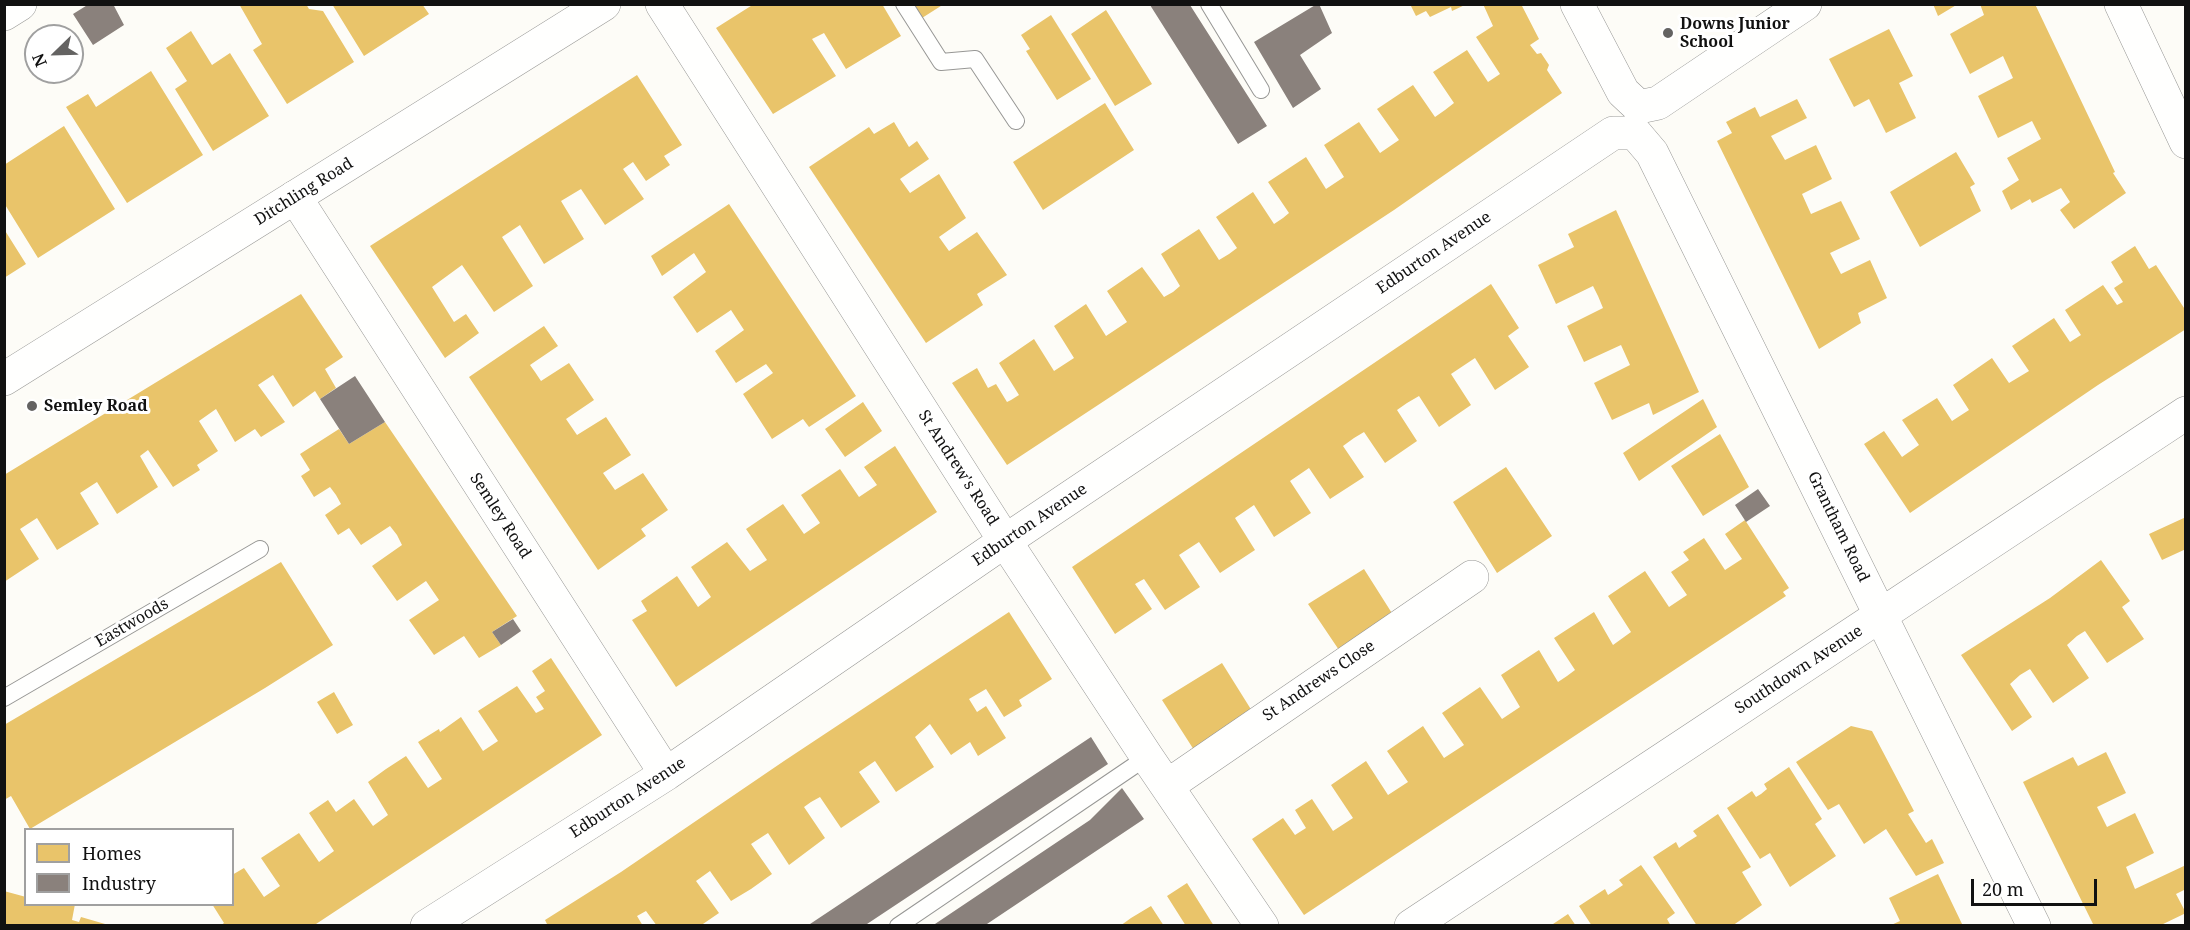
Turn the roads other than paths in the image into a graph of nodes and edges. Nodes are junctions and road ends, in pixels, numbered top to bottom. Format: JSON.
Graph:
{"nodes":[{"id":1,"x":20,"y":4,"type":"edge"},
{"id":2,"x":604,"y":4,"type":"edge"},
{"id":3,"x":662,"y":4,"type":"edge"},
{"id":4,"x":904,"y":4,"type":"edge"},
{"id":5,"x":1209,"y":4,"type":"edge"},
{"id":6,"x":1576,"y":4,"type":"edge"},
{"id":7,"x":1805,"y":4,"type":"edge"},
{"id":8,"x":2121,"y":4,"type":"edge"},
{"id":9,"x":4,"y":14,"type":"edge"},
{"id":10,"x":1262,"y":90,"type":"dead end"},
{"id":11,"x":1637,"y":120,"type":"junction"},
{"id":12,"x":1016,"y":121,"type":"dead end"},
{"id":13,"x":2186,"y":142,"type":"edge"},
{"id":14,"x":295,"y":197,"type":"junction"},
{"id":15,"x":4,"y":379,"type":"edge"},
{"id":16,"x":2186,"y":413,"type":"edge"},
{"id":17,"x":1005,"y":541,"type":"junction"},
{"id":18,"x":260,"y":549,"type":"dead end"},
{"id":19,"x":1472,"y":577,"type":"dead end"},
{"id":20,"x":1881,"y":615,"type":"junction"},
{"id":21,"x":4,"y":698,"type":"edge"},
{"id":22,"x":1147,"y":757,"type":"junction"},
{"id":23,"x":666,"y":774,"type":"junction"},
{"id":24,"x":1167,"y":786,"type":"junction"},
{"id":25,"x":428,"y":926,"type":"edge"},
{"id":26,"x":898,"y":926,"type":"edge"},
{"id":27,"x":1262,"y":926,"type":"edge"},
{"id":28,"x":1411,"y":926,"type":"edge"},
{"id":29,"x":2034,"y":926,"type":"edge"}],
"edges":[{"from":1,"to":9,"type":"street"},
{"from":2,"to":14,"type":"street","name":"Ditchling Road"},
{"from":3,"to":17,"type":"street","name":"St Andrew's Road"},
{"from":4,"to":12,"type":"lane"},
{"from":5,"to":10,"type":"lane"},
{"from":6,"to":11,"type":"street","name":"Grantham Road"},
{"from":7,"to":11,"type":"street","name":"Edburton Avenue"},
{"from":8,"to":13,"type":"street"},
{"from":11,"to":17,"type":"street","name":"Edburton Avenue"},
{"from":11,"to":20,"type":"street","name":"Grantham Road"},
{"from":14,"to":15,"type":"street","name":"Ditchling Road"},
{"from":14,"to":23,"type":"street","name":"Semley Road"},
{"from":16,"to":20,"type":"street","name":"Southdown Avenue"},
{"from":17,"to":22,"type":"street","name":"St Andrew's Road"},
{"from":17,"to":23,"type":"street","name":"Edburton Avenue"},
{"from":18,"to":21,"type":"lane","name":"Eastwoods"},
{"from":19,"to":24,"type":"street","name":"St Andrews Close"},
{"from":20,"to":28,"type":"street","name":"Southdown Avenue"},
{"from":20,"to":29,"type":"street","name":"Grantham Road"},
{"from":22,"to":24,"type":"street","name":"St Andrew's Road"},
{"from":22,"to":26,"type":"lane"},
{"from":23,"to":25,"type":"street","name":"Edburton Avenue"},
{"from":24,"to":27,"type":"street","name":"St Andrew's Road"}]}
